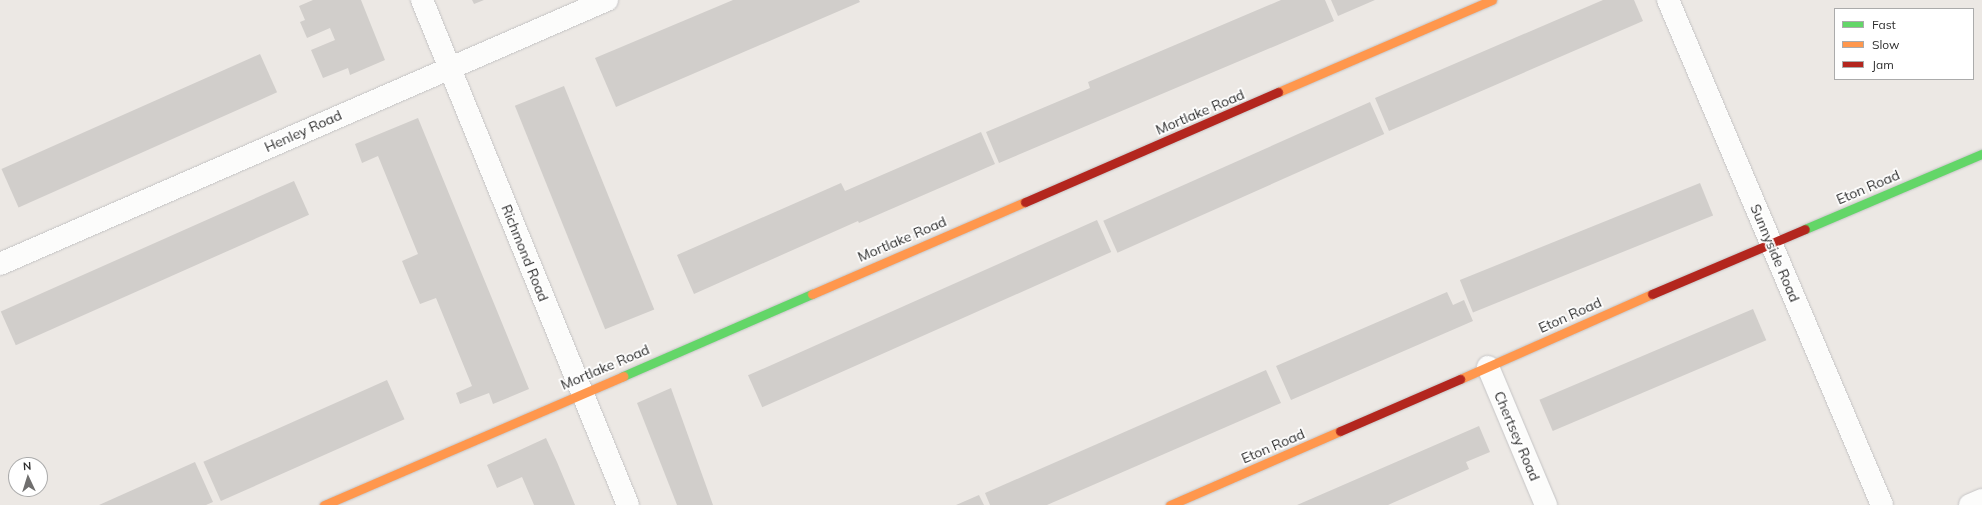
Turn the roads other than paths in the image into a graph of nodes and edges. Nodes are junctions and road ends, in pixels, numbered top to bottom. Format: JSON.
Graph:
{"nodes":[{"id":1,"x":422,"y":0,"type":"edge"},
{"id":2,"x":607,"y":0,"type":"edge"},
{"id":3,"x":1492,"y":0,"type":"edge"},
{"id":4,"x":1668,"y":0,"type":"edge"},
{"id":5,"x":450,"y":68,"type":"junction"},
{"id":6,"x":1982,"y":154,"type":"edge"},
{"id":7,"x":1771,"y":244,"type":"junction"},
{"id":8,"x":0,"y":264,"type":"edge"},
{"id":9,"x":1488,"y":368,"type":"junction"},
{"id":10,"x":582,"y":393,"type":"junction"},
{"id":11,"x":1982,"y":500,"type":"edge"},
{"id":12,"x":324,"y":505,"type":"edge"},
{"id":13,"x":628,"y":505,"type":"edge"},
{"id":14,"x":1170,"y":505,"type":"edge"},
{"id":15,"x":1546,"y":505,"type":"edge"},
{"id":16,"x":1882,"y":505,"type":"edge"},
{"id":17,"x":1970,"y":505,"type":"edge"}],
"edges":[{"from":1,"to":5,"type":"street","name":"Richmond Road"},
{"from":2,"to":5,"type":"street","name":"Henley Road"},
{"from":3,"to":10,"type":"street","name":"Mortlake Road"},
{"from":4,"to":7,"type":"street","name":"Sunnyside Road"},
{"from":5,"to":8,"type":"street","name":"Henley Road"},
{"from":5,"to":10,"type":"street","name":"Richmond Road"},
{"from":6,"to":7,"type":"street","name":"Eton Road"},
{"from":7,"to":9,"type":"street","name":"Eton Road"},
{"from":7,"to":16,"type":"street","name":"Sunnyside Road"},
{"from":9,"to":14,"type":"street","name":"Eton Road"},
{"from":9,"to":15,"type":"street","name":"Chertsey Road"},
{"from":10,"to":12,"type":"street","name":"Mortlake Road"},
{"from":10,"to":13,"type":"street","name":"Richmond Road"},
{"from":11,"to":17,"type":"street"}]}
